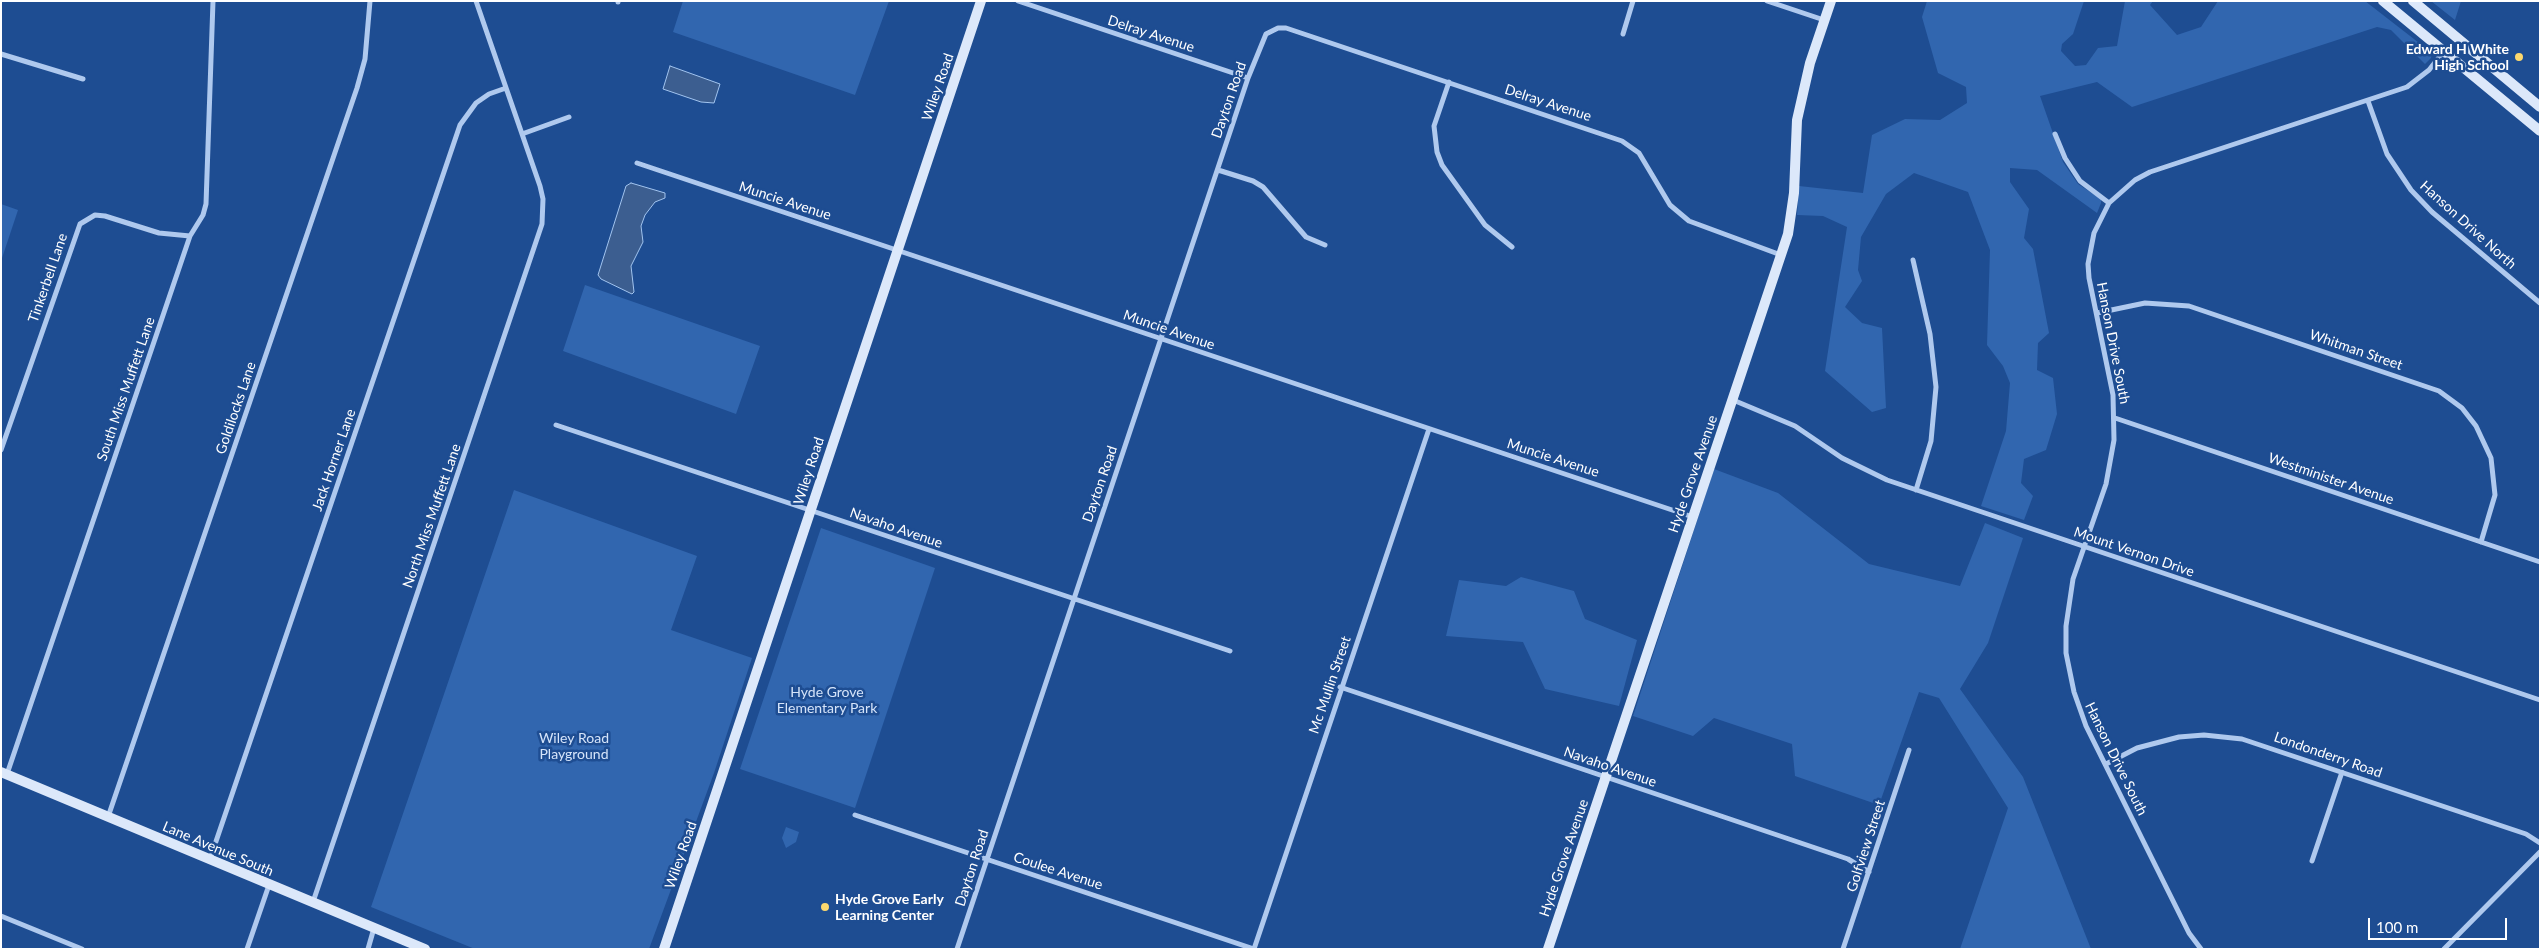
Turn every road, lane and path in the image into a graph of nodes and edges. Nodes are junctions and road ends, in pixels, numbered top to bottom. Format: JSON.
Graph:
{"nodes":[{"id":1,"x":213,"y":1,"type":"edge"},
{"id":2,"x":370,"y":1,"type":"edge"},
{"id":3,"x":476,"y":1,"type":"edge"},
{"id":4,"x":982,"y":1,"type":"edge"},
{"id":5,"x":1018,"y":1,"type":"edge"},
{"id":6,"x":1633,"y":1,"type":"edge"},
{"id":7,"x":1766,"y":1,"type":"edge"},
{"id":8,"x":1831,"y":1,"type":"edge"},
{"id":9,"x":2383,"y":1,"type":"edge"},
{"id":10,"x":2413,"y":1,"type":"edge"},
{"id":11,"x":1824,"y":20,"type":"junction"},
{"id":12,"x":1272,"y":30,"type":"joint"},
{"id":13,"x":1623,"y":34,"type":"dead end"},
{"id":14,"x":2445,"y":50,"type":"junction"},
{"id":15,"x":1,"y":54,"type":"edge"},
{"id":16,"x":1248,"y":78,"type":"junction"},
{"id":17,"x":83,"y":79,"type":"dead end"},
{"id":18,"x":1449,"y":82,"type":"junction"},
{"id":19,"x":506,"y":88,"type":"junction"},
{"id":20,"x":2368,"y":101,"type":"junction"},
{"id":21,"x":2540,"y":107,"type":"edge"},
{"id":22,"x":569,"y":117,"type":"dead end"},
{"id":23,"x":2540,"y":131,"type":"edge"},
{"id":24,"x":522,"y":134,"type":"junction"},
{"id":25,"x":2055,"y":134,"type":"dead end"},
{"id":26,"x":637,"y":163,"type":"dead end"},
{"id":27,"x":1218,"y":170,"type":"junction"},
{"id":28,"x":2109,"y":203,"type":"junction"},
{"id":29,"x":190,"y":236,"type":"junction"},
{"id":30,"x":1325,"y":245,"type":"dead end"},
{"id":31,"x":1512,"y":247,"type":"dead end"},
{"id":32,"x":897,"y":250,"type":"junction"},
{"id":33,"x":1781,"y":255,"type":"junction"},
{"id":34,"x":1913,"y":260,"type":"dead end"},
{"id":35,"x":2540,"y":304,"type":"edge"},
{"id":36,"x":2096,"y":313,"type":"junction"},
{"id":37,"x":1161,"y":339,"type":"junction"},
{"id":38,"x":1733,"y":400,"type":"junction"},
{"id":39,"x":2115,"y":418,"type":"junction"},
{"id":40,"x":556,"y":425,"type":"dead end"},
{"id":41,"x":1429,"y":429,"type":"junction"},
{"id":42,"x":1,"y":450,"type":"edge"},
{"id":43,"x":1916,"y":490,"type":"junction"},
{"id":44,"x":810,"y":511,"type":"junction"},
{"id":45,"x":1694,"y":517,"type":"junction"},
{"id":46,"x":2481,"y":542,"type":"junction"},
{"id":47,"x":2084,"y":547,"type":"junction"},
{"id":48,"x":2540,"y":562,"type":"edge"},
{"id":49,"x":1073,"y":600,"type":"junction"},
{"id":50,"x":1230,"y":651,"type":"dead end"},
{"id":51,"x":1340,"y":688,"type":"junction"},
{"id":52,"x":2540,"y":700,"type":"edge"},
{"id":53,"x":1909,"y":750,"type":"dead end"},
{"id":54,"x":2106,"y":764,"type":"junction"},
{"id":55,"x":2342,"y":772,"type":"junction"},
{"id":56,"x":4,"y":774,"type":"edge"},
{"id":57,"x":1606,"y":777,"type":"junction"},
{"id":58,"x":855,"y":815,"type":"dead end"},
{"id":59,"x":108,"y":818,"type":"junction"},
{"id":60,"x":2540,"y":843,"type":"edge"},
{"id":61,"x":2540,"y":852,"type":"edge"},
{"id":62,"x":210,"y":860,"type":"junction"},
{"id":63,"x":987,"y":860,"type":"junction"},
{"id":64,"x":2312,"y":861,"type":"dead end"},
{"id":65,"x":1869,"y":872,"type":"junction"},
{"id":66,"x":269,"y":885,"type":"junction"},
{"id":67,"x":312,"y":903,"type":"junction"},
{"id":68,"x":1,"y":916,"type":"edge"},
{"id":69,"x":374,"y":928,"type":"junction"},
{"id":70,"x":82,"y":949,"type":"edge"},
{"id":71,"x":247,"y":949,"type":"edge"},
{"id":72,"x":368,"y":949,"type":"edge"},
{"id":73,"x":425,"y":949,"type":"edge"},
{"id":74,"x":664,"y":949,"type":"edge"},
{"id":75,"x":957,"y":949,"type":"edge"},
{"id":76,"x":1254,"y":949,"type":"edge"},
{"id":77,"x":1548,"y":949,"type":"edge"},
{"id":78,"x":1843,"y":949,"type":"edge"},
{"id":79,"x":2201,"y":949,"type":"edge"},
{"id":80,"x":2444,"y":949,"type":"edge"}],
"edges":[{"from":1,"to":29,"type":"street","name":"South Miss Muffett Lane"},
{"from":2,"to":59,"type":"street","name":"Goldilocks Lane"},
{"from":3,"to":19,"type":"street","name":"North Miss Muffett Lane"},
{"from":4,"to":32,"type":"street","name":"Wiley Road"},
{"from":5,"to":16,"type":"street","name":"Delray Avenue"},
{"from":6,"to":13,"type":"street"},
{"from":7,"to":11,"type":"street"},
{"from":8,"to":11,"type":"street","name":"Hyde Grove Avenue"},
{"from":9,"to":14,"type":"street"},
{"from":10,"to":21,"type":"street"},
{"from":11,"to":33,"type":"street","name":"Hyde Grove Avenue"},
{"from":12,"to":16,"type":"street","name":"Dayton Road"},
{"from":12,"to":18,"type":"street","name":"Delray Avenue"},
{"from":14,"to":20,"type":"street","name":"Hanson Drive South"},
{"from":14,"to":23,"type":"street"},
{"from":15,"to":17,"type":"street"},
{"from":16,"to":27,"type":"street","name":"Dayton Road"},
{"from":18,"to":31,"type":"street"},
{"from":18,"to":33,"type":"street","name":"Delray Avenue"},
{"from":19,"to":24,"type":"street","name":"North Miss Muffett Lane"},
{"from":19,"to":62,"type":"street","name":"Jack Horner Lane"},
{"from":20,"to":28,"type":"street","name":"Hanson Drive South"},
{"from":20,"to":35,"type":"street","name":"Hanson Drive North"},
{"from":22,"to":24,"type":"street"},
{"from":24,"to":67,"type":"street","name":"North Miss Muffett Lane"},
{"from":25,"to":28,"type":"street"},
{"from":26,"to":32,"type":"street","name":"Muncie Avenue"},
{"from":27,"to":30,"type":"street"},
{"from":27,"to":37,"type":"street","name":"Dayton Road"},
{"from":28,"to":36,"type":"street","name":"Hanson Drive South"},
{"from":29,"to":42,"type":"street","name":"Tinkerbell Lane"},
{"from":29,"to":56,"type":"street","name":"South Miss Muffett Lane"},
{"from":32,"to":37,"type":"street","name":"Muncie Avenue"},
{"from":32,"to":44,"type":"street","name":"Wiley Road"},
{"from":33,"to":38,"type":"street","name":"Hyde Grove Avenue"},
{"from":34,"to":43,"type":"street"},
{"from":36,"to":39,"type":"street","name":"Hanson Drive South"},
{"from":36,"to":46,"type":"street","name":"Whitman Street"},
{"from":37,"to":41,"type":"street","name":"Muncie Avenue"},
{"from":37,"to":49,"type":"street","name":"Dayton Road"},
{"from":38,"to":43,"type":"street","name":"Mount Vernon Drive"},
{"from":38,"to":45,"type":"street","name":"Hyde Grove Avenue"},
{"from":39,"to":46,"type":"street","name":"Westminister Avenue"},
{"from":39,"to":47,"type":"street","name":"Hanson Drive South"},
{"from":40,"to":44,"type":"street","name":"Navaho Avenue"},
{"from":41,"to":45,"type":"street","name":"Muncie Avenue"},
{"from":41,"to":51,"type":"street","name":"Mc Mullin Street"},
{"from":43,"to":47,"type":"street","name":"Mount Vernon Drive"},
{"from":44,"to":49,"type":"street","name":"Navaho Avenue"},
{"from":44,"to":74,"type":"street","name":"Wiley Road"},
{"from":45,"to":57,"type":"street","name":"Hyde Grove Avenue"},
{"from":46,"to":48,"type":"street","name":"Westminister Avenue"},
{"from":47,"to":52,"type":"street","name":"Mount Vernon Drive"},
{"from":47,"to":54,"type":"street","name":"Hanson Drive South"},
{"from":49,"to":50,"type":"street","name":"Navaho Avenue"},
{"from":49,"to":63,"type":"street","name":"Dayton Road"},
{"from":51,"to":57,"type":"street","name":"Navaho Avenue"},
{"from":51,"to":76,"type":"street","name":"Mc Mullin Street"},
{"from":53,"to":65,"type":"street","name":"Golfview Street"},
{"from":54,"to":55,"type":"street","name":"Londonderry Road"},
{"from":54,"to":79,"type":"street","name":"Hanson Drive South"},
{"from":55,"to":60,"type":"street","name":"Londonderry Road"},
{"from":55,"to":64,"type":"street"},
{"from":56,"to":59,"type":"street","name":"Lane Avenue South"},
{"from":57,"to":65,"type":"street","name":"Navaho Avenue"},
{"from":57,"to":77,"type":"street","name":"Hyde Grove Avenue"},
{"from":58,"to":63,"type":"street","name":"Coulee Avenue"},
{"from":59,"to":62,"type":"street","name":"Lane Avenue South"},
{"from":61,"to":80,"type":"street"},
{"from":62,"to":66,"type":"street","name":"Lane Avenue South"},
{"from":63,"to":75,"type":"street","name":"Dayton Road"},
{"from":63,"to":76,"type":"street","name":"Coulee Avenue"},
{"from":65,"to":78,"type":"street","name":"Golfview Street"},
{"from":66,"to":67,"type":"street","name":"Lane Avenue South"},
{"from":66,"to":71,"type":"street"},
{"from":67,"to":69,"type":"street","name":"Lane Avenue South"},
{"from":68,"to":70,"type":"street"},
{"from":69,"to":72,"type":"street"},
{"from":69,"to":73,"type":"street","name":"Lane Avenue South"}]}
